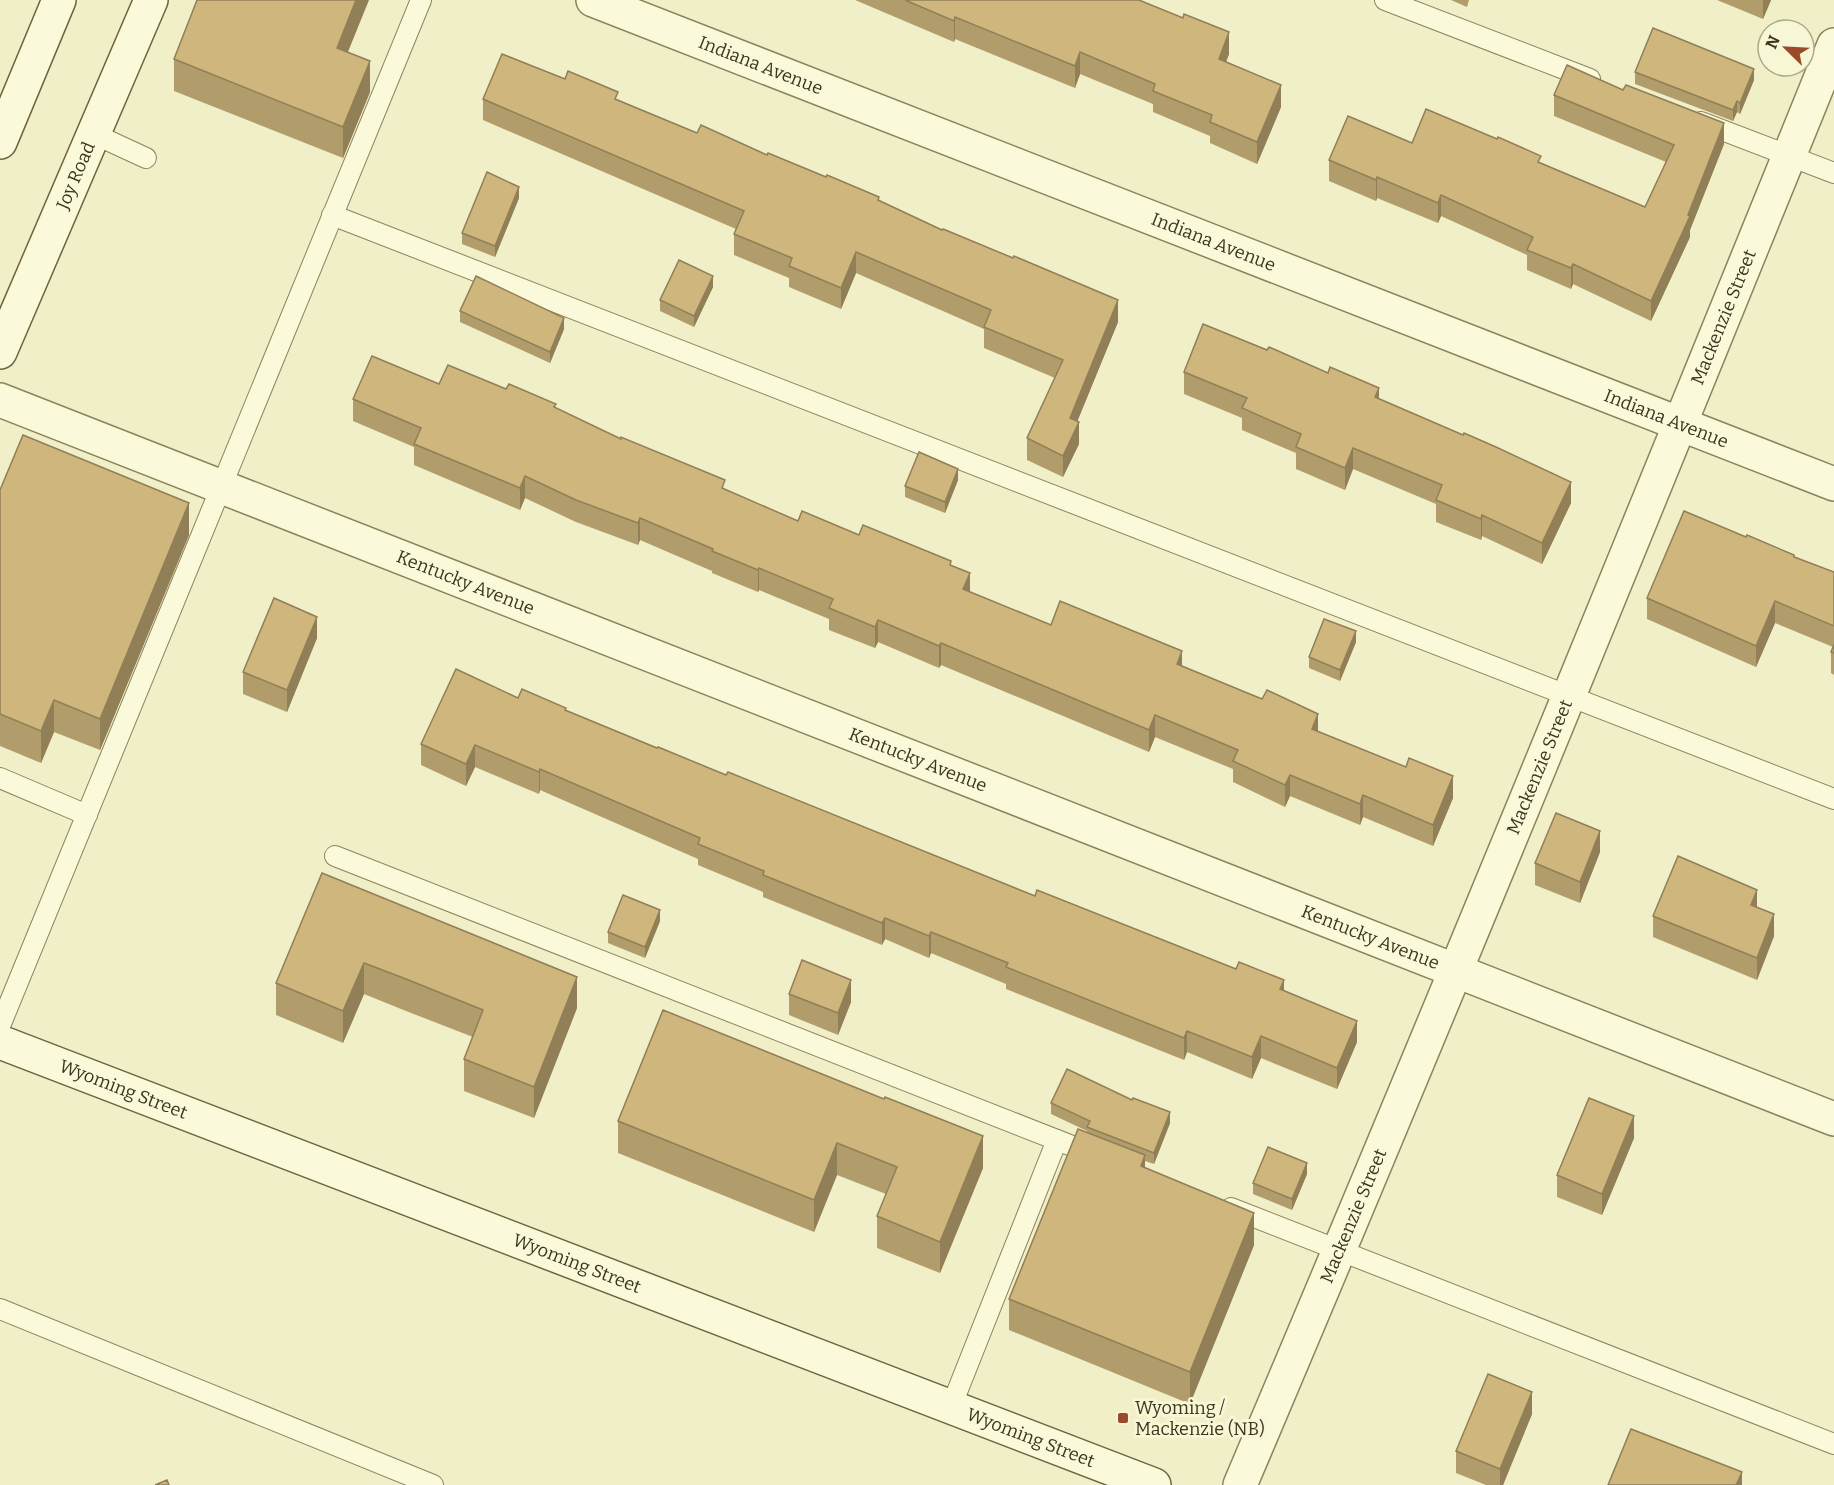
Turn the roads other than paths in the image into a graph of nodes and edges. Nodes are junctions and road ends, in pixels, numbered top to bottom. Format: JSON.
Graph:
{"nodes":[{"id":1,"x":59,"y":0,"type":"edge"},
{"id":2,"x":151,"y":0,"type":"edge"},
{"id":3,"x":421,"y":0,"type":"edge"},
{"id":4,"x":593,"y":0,"type":"edge"},
{"id":5,"x":1385,"y":0,"type":"edge"},
{"id":6,"x":1834,"y":45,"type":"edge"},
{"id":7,"x":1604,"y":84,"type":"edge"},
{"id":8,"x":1680,"y":114,"type":"edge"},
{"id":9,"x":94,"y":134,"type":"junction"},
{"id":10,"x":0,"y":142,"type":"edge"},
{"id":11,"x":1789,"y":156,"type":"junction"},
{"id":12,"x":146,"y":158,"type":"dead end"},
{"id":13,"x":1834,"y":173,"type":"edge"},
{"id":14,"x":332,"y":215,"type":"junction"},
{"id":15,"x":0,"y":352,"type":"edge"},
{"id":16,"x":0,"y":400,"type":"edge"},
{"id":17,"x":1681,"y":423,"type":"junction"},
{"id":18,"x":1834,"y":484,"type":"edge"},
{"id":19,"x":221,"y":487,"type":"junction"},
{"id":20,"x":1569,"y":695,"type":"junction"},
{"id":21,"x":0,"y":778,"type":"edge"},
{"id":22,"x":1834,"y":799,"type":"edge"},
{"id":23,"x":87,"y":815,"type":"junction"},
{"id":24,"x":335,"y":856,"type":"dead end"},
{"id":25,"x":1455,"y":969,"type":"junction"},
{"id":26,"x":0,"y":1026,"type":"edge"},
{"id":27,"x":0,"y":1042,"type":"edge"},
{"id":28,"x":1834,"y":1119,"type":"edge"},
{"id":29,"x":1057,"y":1140,"type":"junction"},
{"id":30,"x":1112,"y":1161,"type":"edge"},
{"id":31,"x":1209,"y":1200,"type":"edge"},
{"id":32,"x":1339,"y":1251,"type":"junction"},
{"id":33,"x":0,"y":1309,"type":"edge"},
{"id":34,"x":951,"y":1407,"type":"junction"},
{"id":35,"x":1834,"y":1443,"type":"edge"},
{"id":36,"x":433,"y":1485,"type":"edge"},
{"id":37,"x":1154,"y":1485,"type":"edge"},
{"id":38,"x":1240,"y":1485,"type":"edge"}],
"edges":[{"from":1,"to":10,"type":"street"},
{"from":2,"to":9,"type":"street","name":"Joy Road"},
{"from":3,"to":14,"type":"lane"},
{"from":4,"to":17,"type":"street","name":"Indiana Avenue"},
{"from":5,"to":7,"type":"lane"},
{"from":6,"to":11,"type":"street","name":"Mackenzie Street"},
{"from":8,"to":11,"type":"lane"},
{"from":9,"to":12,"type":"lane"},
{"from":9,"to":15,"type":"street","name":"Joy Road"},
{"from":11,"to":13,"type":"lane"},
{"from":11,"to":17,"type":"street","name":"Mackenzie Street"},
{"from":14,"to":19,"type":"lane"},
{"from":14,"to":20,"type":"lane"},
{"from":16,"to":19,"type":"street","name":"Kentucky Avenue"},
{"from":17,"to":18,"type":"street","name":"Indiana Avenue"},
{"from":17,"to":20,"type":"street","name":"Mackenzie Street"},
{"from":19,"to":23,"type":"lane"},
{"from":19,"to":25,"type":"street","name":"Kentucky Avenue"},
{"from":20,"to":22,"type":"lane"},
{"from":20,"to":25,"type":"street","name":"Mackenzie Street"},
{"from":21,"to":23,"type":"lane"},
{"from":23,"to":26,"type":"lane"},
{"from":24,"to":29,"type":"lane"},
{"from":25,"to":28,"type":"street","name":"Kentucky Avenue"},
{"from":25,"to":32,"type":"street","name":"Mackenzie Street"},
{"from":27,"to":34,"type":"street","name":"Wyoming Street"},
{"from":29,"to":30,"type":"lane"},
{"from":29,"to":34,"type":"lane"},
{"from":31,"to":32,"type":"lane"},
{"from":32,"to":35,"type":"lane"},
{"from":32,"to":38,"type":"street","name":"Mackenzie Street"},
{"from":33,"to":36,"type":"lane"},
{"from":34,"to":37,"type":"street","name":"Wyoming Street"}]}
